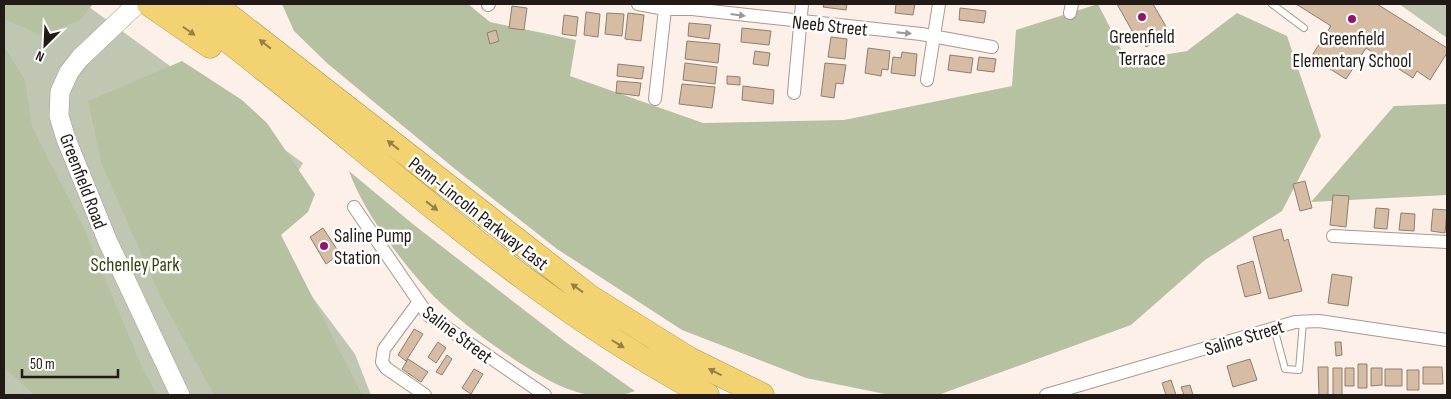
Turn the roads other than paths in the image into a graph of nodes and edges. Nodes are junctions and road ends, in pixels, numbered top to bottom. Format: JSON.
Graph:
{"nodes":[{"id":1,"x":137,"y":4,"type":"edge"},
{"id":2,"x":149,"y":4,"type":"edge"},
{"id":3,"x":180,"y":4,"type":"edge"},
{"id":4,"x":214,"y":4,"type":"edge"},
{"id":5,"x":638,"y":4,"type":"edge"},
{"id":6,"x":802,"y":4,"type":"edge"},
{"id":7,"x":940,"y":4,"type":"edge"},
{"id":8,"x":1272,"y":4,"type":"edge"},
{"id":9,"x":665,"y":9,"type":"junction"},
{"id":10,"x":800,"y":22,"type":"junction"},
{"id":11,"x":1304,"y":28,"type":"dead end"},
{"id":12,"x":934,"y":38,"type":"junction"},
{"id":13,"x":992,"y":47,"type":"dead end"},
{"id":14,"x":926,"y":80,"type":"dead end"},
{"id":15,"x":794,"y":93,"type":"dead end"},
{"id":16,"x":655,"y":99,"type":"dead end"},
{"id":17,"x":394,"y":176,"type":"junction"},
{"id":18,"x":354,"y":207,"type":"dead end"},
{"id":19,"x":1333,"y":236,"type":"dead end"},
{"id":20,"x":1447,"y":242,"type":"edge"},
{"id":21,"x":418,"y":303,"type":"junction"},
{"id":22,"x":1303,"y":322,"type":"junction"},
{"id":23,"x":1274,"y":328,"type":"junction"},
{"id":24,"x":1447,"y":340,"type":"edge"},
{"id":25,"x":761,"y":394,"type":"edge"},
{"id":26,"x":180,"y":395,"type":"edge"},
{"id":27,"x":425,"y":395,"type":"edge"},
{"id":28,"x":545,"y":395,"type":"edge"},
{"id":29,"x":707,"y":395,"type":"edge"},
{"id":30,"x":1046,"y":395,"type":"edge"}],
"edges":[{"from":1,"to":26,"type":"main road","name":"Greenfield Road"},
{"from":2,"to":17,"type":"highway","one_way":true},
{"from":3,"to":17,"type":"highway","name":"Penn-Lincoln Parkway East"},
{"from":25,"to":4,"type":"highway","name":"Penn-Lincoln Parkway East","one_way":true},
{"from":5,"to":9,"type":"street","name":"Neeb Street"},
{"from":6,"to":10,"type":"street"},
{"from":7,"to":12,"type":"street"},
{"from":8,"to":11,"type":"lane"},
{"from":9,"to":10,"type":"street","name":"Neeb Street","one_way":true},
{"from":9,"to":16,"type":"street"},
{"from":10,"to":12,"type":"street","name":"Neeb Street","one_way":true},
{"from":10,"to":15,"type":"street"},
{"from":12,"to":13,"type":"street","name":"Neeb Street"},
{"from":12,"to":14,"type":"street"},
{"from":17,"to":29,"type":"highway","name":"Penn-Lincoln Parkway East","one_way":true},
{"from":18,"to":21,"type":"street","name":"Saline Street"},
{"from":19,"to":20,"type":"street"},
{"from":21,"to":27,"type":"street"},
{"from":21,"to":28,"type":"street","name":"Saline Street"},
{"from":22,"to":23,"type":"street","name":"Saline Street"},
{"from":22,"to":23,"type":"lane"},
{"from":22,"to":24,"type":"street","name":"Saline Street"},
{"from":23,"to":30,"type":"street","name":"Saline Street"}]}
